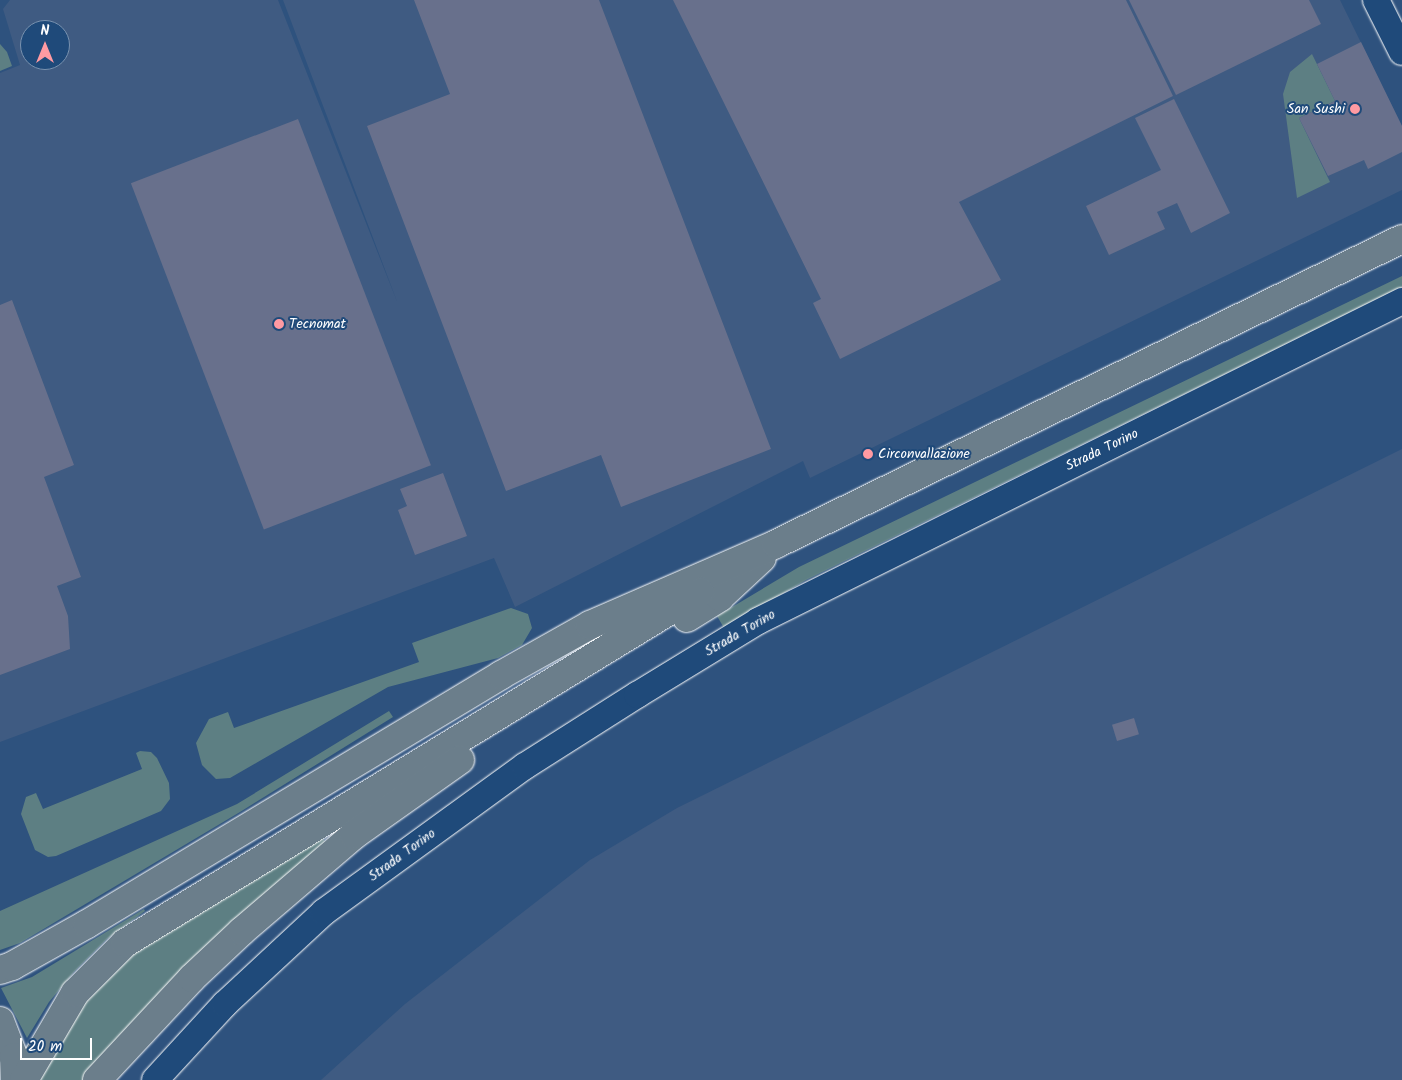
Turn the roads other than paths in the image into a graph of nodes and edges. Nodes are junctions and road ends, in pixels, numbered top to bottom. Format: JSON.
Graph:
{"nodes":[{"id":1,"x":1376,"y":0,"type":"edge"},
{"id":2,"x":1402,"y":52,"type":"edge"},
{"id":3,"x":1402,"y":239,"type":"edge"},
{"id":4,"x":1402,"y":301,"type":"edge"},
{"id":5,"x":776,"y":544,"type":"junction"},
{"id":6,"x":0,"y":970,"type":"edge"},
{"id":7,"x":0,"y":1021,"type":"edge"},
{"id":8,"x":15,"y":1080,"type":"edge"},
{"id":9,"x":24,"y":1080,"type":"edge"},
{"id":10,"x":97,"y":1080,"type":"edge"},
{"id":11,"x":155,"y":1080,"type":"edge"}],
"edges":[{"from":1,"to":2,"type":"street"},
{"from":3,"to":5,"type":"main road"},
{"from":4,"to":11,"type":"street","name":"Strada Torino"},
{"from":5,"to":6,"type":"main road"},
{"from":5,"to":9,"type":"main road"},
{"from":5,"to":10,"type":"main road"},
{"from":7,"to":8,"type":"main road"}]}
